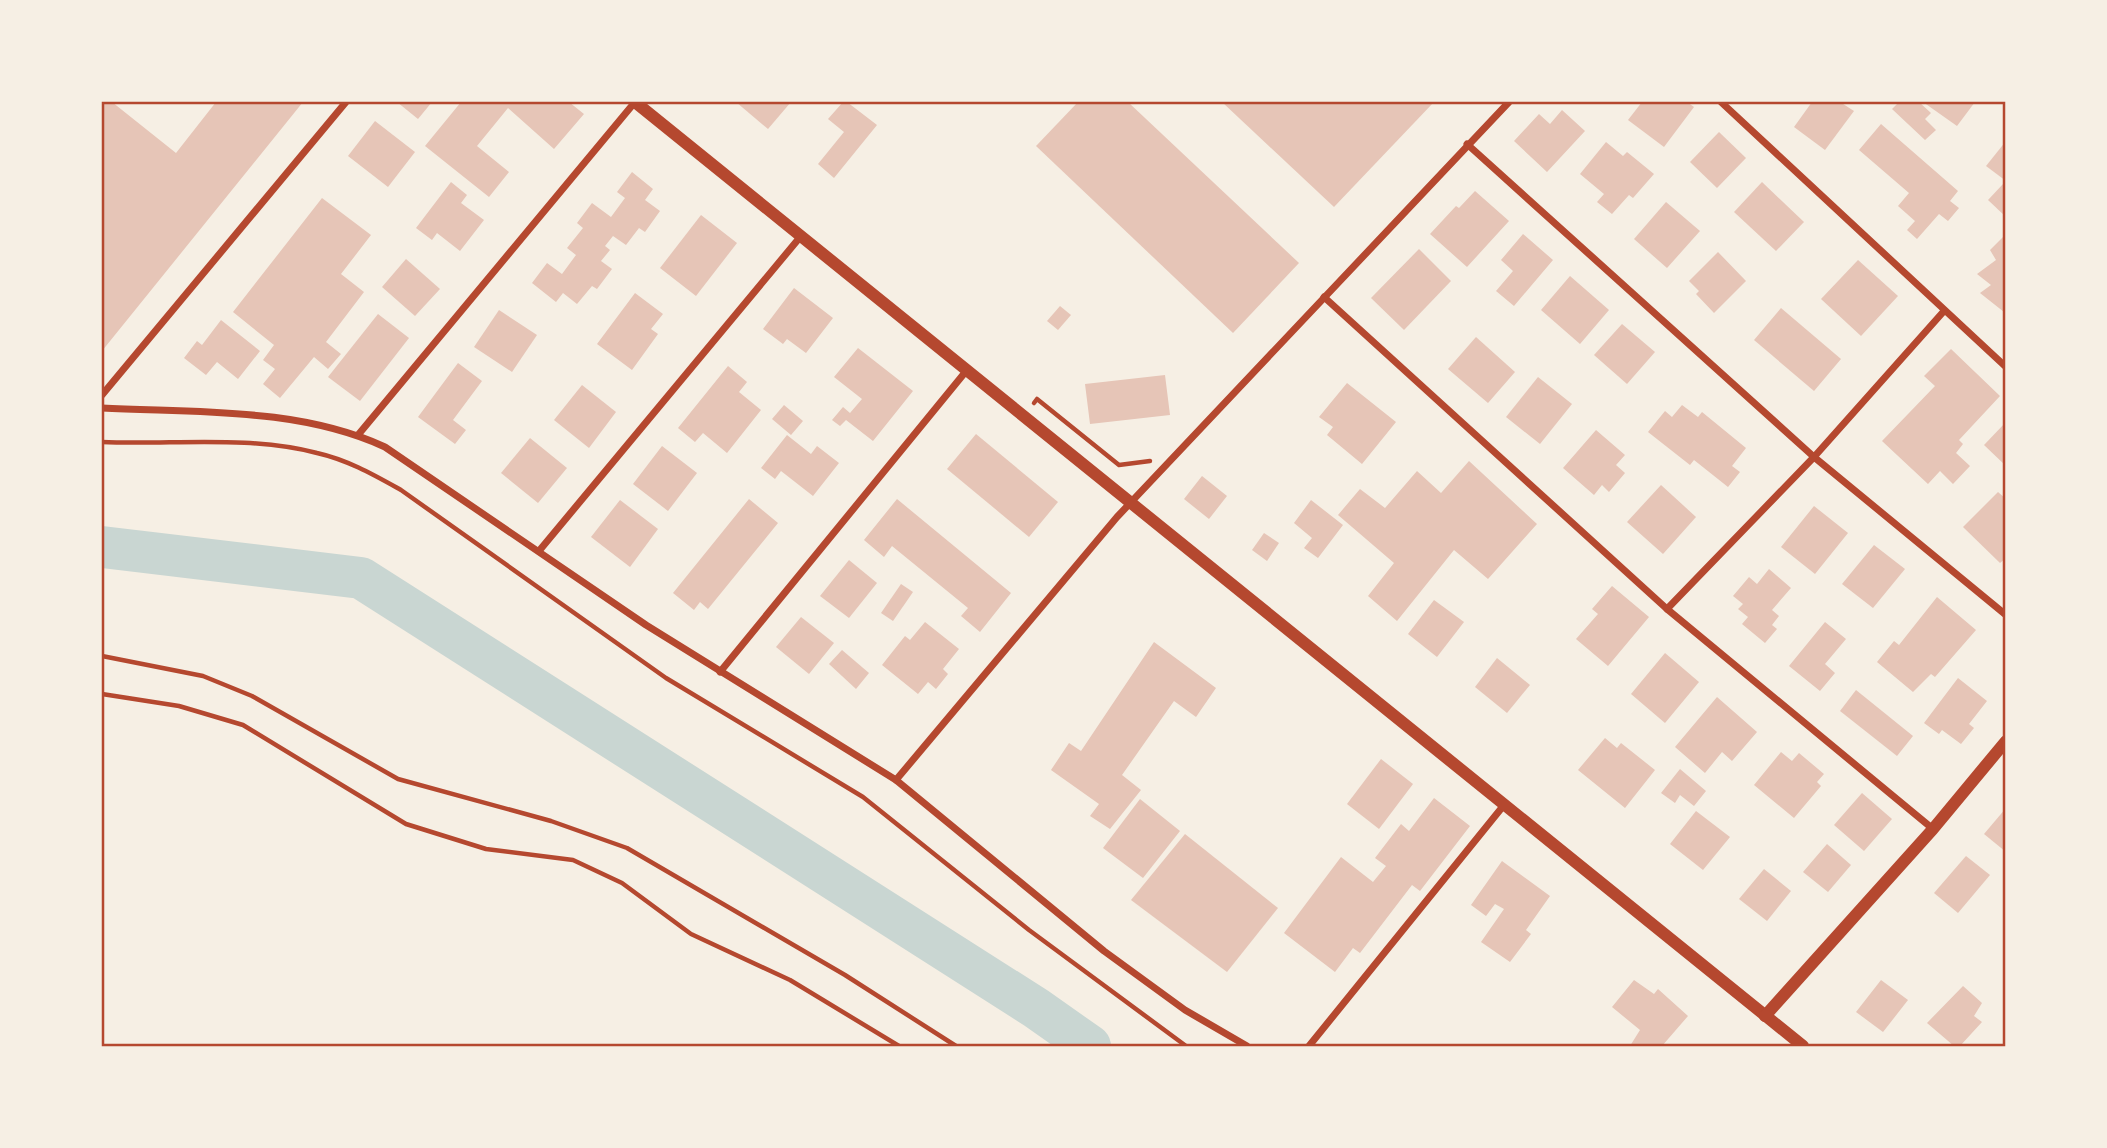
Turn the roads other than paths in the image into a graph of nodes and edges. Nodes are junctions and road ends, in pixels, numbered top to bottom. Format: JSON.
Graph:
{"nodes":[{"id":1,"x":346,"y":102,"type":"edge"},
{"id":2,"x":635,"y":102,"type":"edge"},
{"id":3,"x":1509,"y":102,"type":"edge"},
{"id":4,"x":1721,"y":102,"type":"edge"},
{"id":5,"x":1467,"y":144,"type":"junction"},
{"id":6,"x":802,"y":236,"type":"junction"},
{"id":7,"x":1324,"y":298,"type":"junction"},
{"id":8,"x":1944,"y":311,"type":"junction"},
{"id":9,"x":2006,"y":367,"type":"edge"},
{"id":10,"x":967,"y":370,"type":"junction"},
{"id":11,"x":102,"y":395,"type":"edge"},
{"id":12,"x":102,"y":408,"type":"edge"},
{"id":13,"x":358,"y":435,"type":"junction"},
{"id":14,"x":1814,"y":457,"type":"junction"},
{"id":15,"x":1131,"y":503,"type":"junction"},
{"id":16,"x":539,"y":551,"type":"junction"},
{"id":17,"x":1667,"y":608,"type":"junction"},
{"id":18,"x":2006,"y":615,"type":"edge"},
{"id":19,"x":720,"y":672,"type":"junction"},
{"id":20,"x":2006,"y":741,"type":"edge"},
{"id":21,"x":896,"y":780,"type":"junction"},
{"id":22,"x":1504,"y":805,"type":"junction"},
{"id":23,"x":1933,"y":829,"type":"junction"},
{"id":24,"x":1765,"y":1016,"type":"junction"},
{"id":25,"x":1247,"y":1046,"type":"edge"},
{"id":26,"x":1309,"y":1046,"type":"edge"},
{"id":27,"x":1803,"y":1046,"type":"edge"}],
"edges":[{"from":1,"to":11,"type":"street"},
{"from":2,"to":6,"type":"street"},
{"from":2,"to":13,"type":"street"},
{"from":3,"to":5,"type":"street"},
{"from":4,"to":8,"type":"street"},
{"from":5,"to":7,"type":"street"},
{"from":5,"to":14,"type":"street"},
{"from":6,"to":10,"type":"street"},
{"from":6,"to":16,"type":"street"},
{"from":7,"to":15,"type":"street"},
{"from":7,"to":17,"type":"street"},
{"from":8,"to":9,"type":"street"},
{"from":8,"to":14,"type":"street"},
{"from":10,"to":15,"type":"street"},
{"from":10,"to":19,"type":"street"},
{"from":12,"to":13,"type":"street"},
{"from":13,"to":16,"type":"street"},
{"from":14,"to":17,"type":"street"},
{"from":14,"to":18,"type":"street"},
{"from":15,"to":21,"type":"street"},
{"from":15,"to":22,"type":"street"},
{"from":16,"to":19,"type":"street"},
{"from":17,"to":23,"type":"street"},
{"from":19,"to":21,"type":"street"},
{"from":20,"to":23,"type":"street"},
{"from":21,"to":25,"type":"street"},
{"from":22,"to":24,"type":"street"},
{"from":22,"to":26,"type":"street"},
{"from":23,"to":24,"type":"street"},
{"from":24,"to":27,"type":"street"}]}
